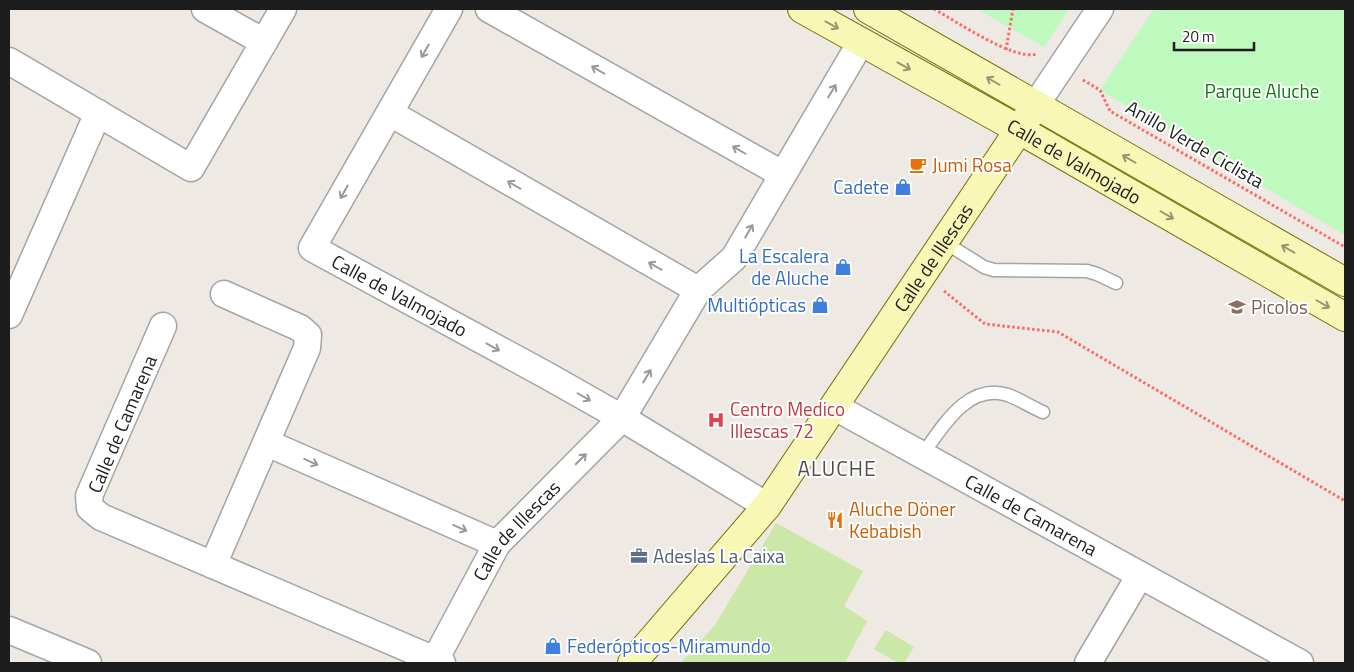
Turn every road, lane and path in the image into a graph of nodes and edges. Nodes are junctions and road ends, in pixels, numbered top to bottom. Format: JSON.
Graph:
{"nodes":[{"id":1,"x":205,"y":9,"type":"edge"},
{"id":2,"x":284,"y":9,"type":"edge"},
{"id":3,"x":449,"y":9,"type":"edge"},
{"id":4,"x":489,"y":9,"type":"edge"},
{"id":5,"x":802,"y":9,"type":"edge"},
{"id":6,"x":868,"y":9,"type":"edge"},
{"id":7,"x":934,"y":9,"type":"edge"},
{"id":8,"x":1013,"y":9,"type":"edge"},
{"id":9,"x":1100,"y":9,"type":"edge"},
{"id":10,"x":264,"y":42,"type":"junction"},
{"id":11,"x":861,"y":42,"type":"junction"},
{"id":12,"x":1006,"y":50,"type":"junction"},
{"id":13,"x":9,"y":61,"type":"edge"},
{"id":14,"x":1063,"y":66,"type":"junction"},
{"id":15,"x":1035,"y":106,"type":"junction"},
{"id":16,"x":98,"y":113,"type":"junction"},
{"id":17,"x":390,"y":113,"type":"junction"},
{"id":18,"x":1018,"y":129,"type":"junction"},
{"id":19,"x":782,"y":174,"type":"junction"},
{"id":20,"x":944,"y":242,"type":"junction"},
{"id":21,"x":1345,"y":247,"type":"edge"},
{"id":22,"x":922,"y":273,"type":"junction"},
{"id":23,"x":1345,"y":282,"type":"edge"},
{"id":24,"x":1116,"y":283,"type":"dead end"},
{"id":25,"x":698,"y":290,"type":"junction"},
{"id":26,"x":224,"y":294,"type":"dead end"},
{"id":27,"x":9,"y":315,"type":"edge"},
{"id":28,"x":1345,"y":317,"type":"edge"},
{"id":29,"x":163,"y":326,"type":"dead end"},
{"id":30,"x":835,"y":407,"type":"junction"},
{"id":31,"x":1042,"y":412,"type":"dead end"},
{"id":32,"x":622,"y":418,"type":"junction"},
{"id":33,"x":267,"y":443,"type":"junction"},
{"id":34,"x":922,"y":455,"type":"junction"},
{"id":35,"x":1345,"y":501,"type":"edge"},
{"id":36,"x":768,"y":506,"type":"junction"},
{"id":37,"x":497,"y":544,"type":"junction"},
{"id":38,"x":213,"y":565,"type":"junction"},
{"id":39,"x":1140,"y":575,"type":"junction"},
{"id":40,"x":9,"y":630,"type":"edge"},
{"id":41,"x":438,"y":662,"type":"edge"},
{"id":42,"x":88,"y":663,"type":"edge"},
{"id":43,"x":632,"y":663,"type":"edge"},
{"id":44,"x":1088,"y":663,"type":"edge"},
{"id":45,"x":1300,"y":663,"type":"edge"}],
"edges":[{"from":1,"to":10,"type":"street"},
{"from":2,"to":10,"type":"street"},
{"from":3,"to":17,"type":"street","name":"Calle de Valmojado","one_way":true},
{"from":19,"to":4,"type":"street","one_way":true},
{"from":5,"to":11,"type":"street","name":"Calle de Valmojado","one_way":true},
{"from":15,"to":6,"type":"street","name":"Calle de Valmojado","one_way":true},
{"from":7,"to":12,"type":"path","name":"Anillo Verde Ciclista"},
{"from":8,"to":12,"type":"path"},
{"from":9,"to":14,"type":"street","name":"Calle de Illescas"},
{"from":10,"to":16,"type":"street"},
{"from":11,"to":18,"type":"street","name":"Calle de Valmojado","one_way":true},
{"from":19,"to":11,"type":"street","name":"Calle de Illescas","one_way":true},
{"from":12,"to":14,"type":"path","name":"Anillo Verde Ciclista"},
{"from":13,"to":16,"type":"street"},
{"from":14,"to":15,"type":"street","name":"Calle de Illescas"},
{"from":14,"to":21,"type":"path","name":"Anillo Verde Ciclista"},
{"from":15,"to":18,"type":"street","name":"Calle de Illescas"},
{"from":23,"to":15,"type":"street","name":"Calle de Valmojado","one_way":true},
{"from":16,"to":27,"type":"street"},
{"from":25,"to":17,"type":"street","one_way":true},
{"from":17,"to":32,"type":"street","name":"Calle de Valmojado","one_way":true},
{"from":18,"to":20,"type":"street","name":"Calle de Illescas"},
{"from":18,"to":28,"type":"street","name":"Calle de Valmojado","one_way":true},
{"from":25,"to":19,"type":"street","name":"Calle de Illescas","one_way":true},
{"from":20,"to":22,"type":"street","name":"Calle de Illescas"},
{"from":20,"to":24,"type":"lane"},
{"from":22,"to":30,"type":"street","name":"Calle de Illescas"},
{"from":22,"to":35,"type":"path"},
{"from":32,"to":25,"type":"street","name":"Calle de Illescas","one_way":true},
{"from":26,"to":33,"type":"street"},
{"from":29,"to":38,"type":"street","name":"Calle de Camarena"},
{"from":30,"to":34,"type":"street","name":"Calle de Camarena"},
{"from":30,"to":36,"type":"street","name":"Calle de Illescas"},
{"from":31,"to":34,"type":"lane"},
{"from":32,"to":36,"type":"street"},
{"from":37,"to":32,"type":"street","name":"Calle de Illescas","one_way":true},
{"from":33,"to":37,"type":"street","one_way":true},
{"from":33,"to":38,"type":"street"},
{"from":34,"to":39,"type":"street","name":"Calle de Camarena"},
{"from":36,"to":43,"type":"street","name":"Calle de Illescas"},
{"from":37,"to":41,"type":"street","name":"Calle de Illescas"},
{"from":38,"to":41,"type":"street","name":"Calle de Camarena"},
{"from":39,"to":44,"type":"street"},
{"from":39,"to":45,"type":"street","name":"Calle de Camarena"},
{"from":40,"to":42,"type":"street"}]}
